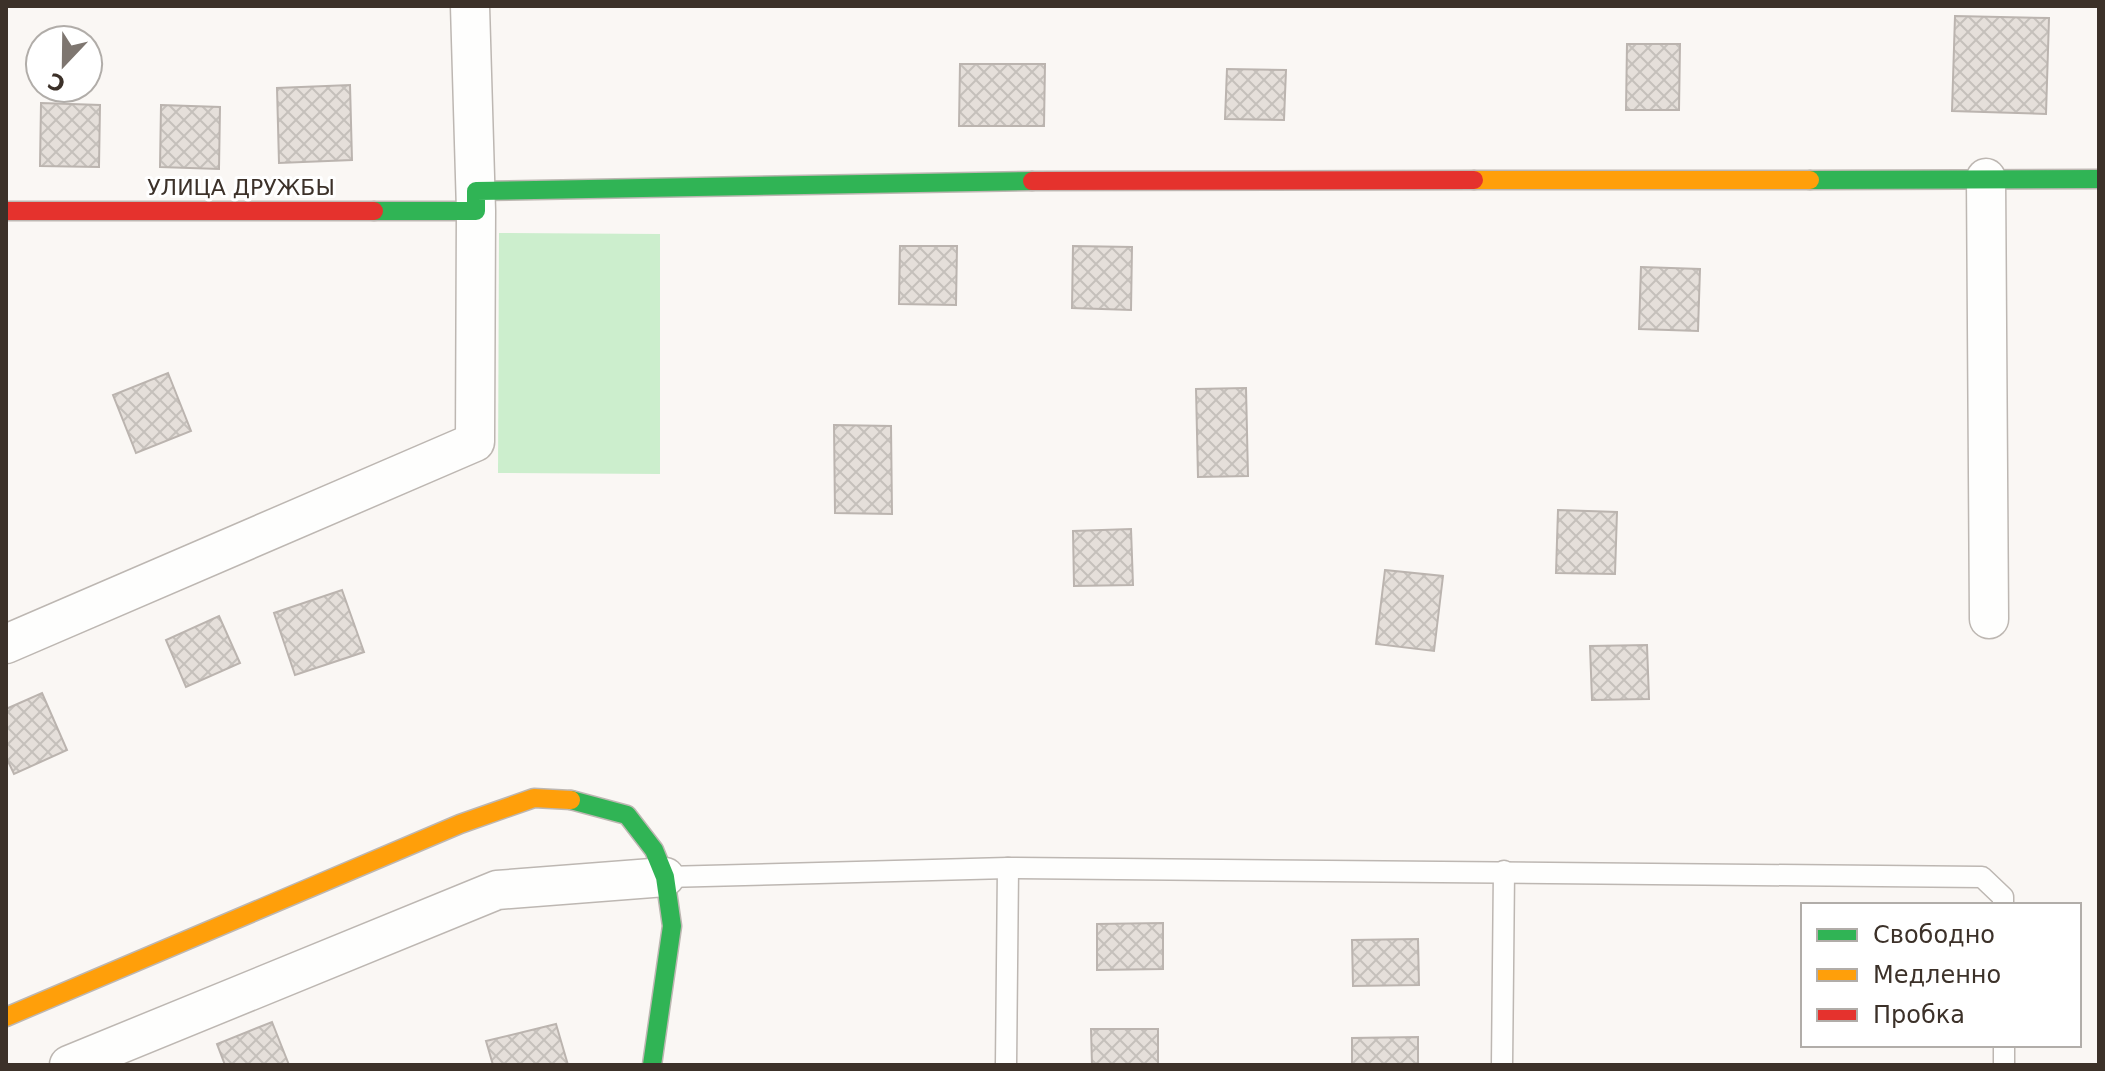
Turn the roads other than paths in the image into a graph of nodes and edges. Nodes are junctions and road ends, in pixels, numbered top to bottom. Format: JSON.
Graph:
{"nodes":[{"id":1,"x":470,"y":6,"type":"edge"},
{"id":2,"x":1986,"y":178,"type":"junction"},
{"id":3,"x":2099,"y":179,"type":"edge"},
{"id":4,"x":476,"y":201,"type":"junction"},
{"id":5,"x":6,"y":211,"type":"edge"},
{"id":6,"x":1989,"y":619,"type":"dead end"},
{"id":7,"x":6,"y":644,"type":"edge"},
{"id":8,"x":1008,"y":868,"type":"junction"},
{"id":9,"x":1504,"y":871,"type":"junction"},
{"id":10,"x":665,"y":877,"type":"junction"},
{"id":11,"x":2003,"y":901,"type":"edge"},
{"id":12,"x":6,"y":1017,"type":"edge"},
{"id":13,"x":69,"y":1065,"type":"edge"},
{"id":14,"x":652,"y":1065,"type":"edge"},
{"id":15,"x":1006,"y":1065,"type":"edge"},
{"id":16,"x":1502,"y":1065,"type":"edge"}],
"edges":[{"from":1,"to":4,"type":"street"},
{"from":2,"to":3,"type":"street","name":"УЛИЦА ДРУЖБЫ"},
{"from":2,"to":4,"type":"street","name":"УЛИЦА ДРУЖБЫ"},
{"from":2,"to":6,"type":"street"},
{"from":4,"to":5,"type":"street","name":"УЛИЦА ДРУЖБЫ"},
{"from":4,"to":7,"type":"street"},
{"from":8,"to":9,"type":"lane"},
{"from":8,"to":10,"type":"lane"},
{"from":8,"to":15,"type":"lane"},
{"from":9,"to":11,"type":"lane"},
{"from":9,"to":16,"type":"lane"},
{"from":10,"to":12,"type":"street"},
{"from":10,"to":13,"type":"street"},
{"from":10,"to":14,"type":"street"}]}
